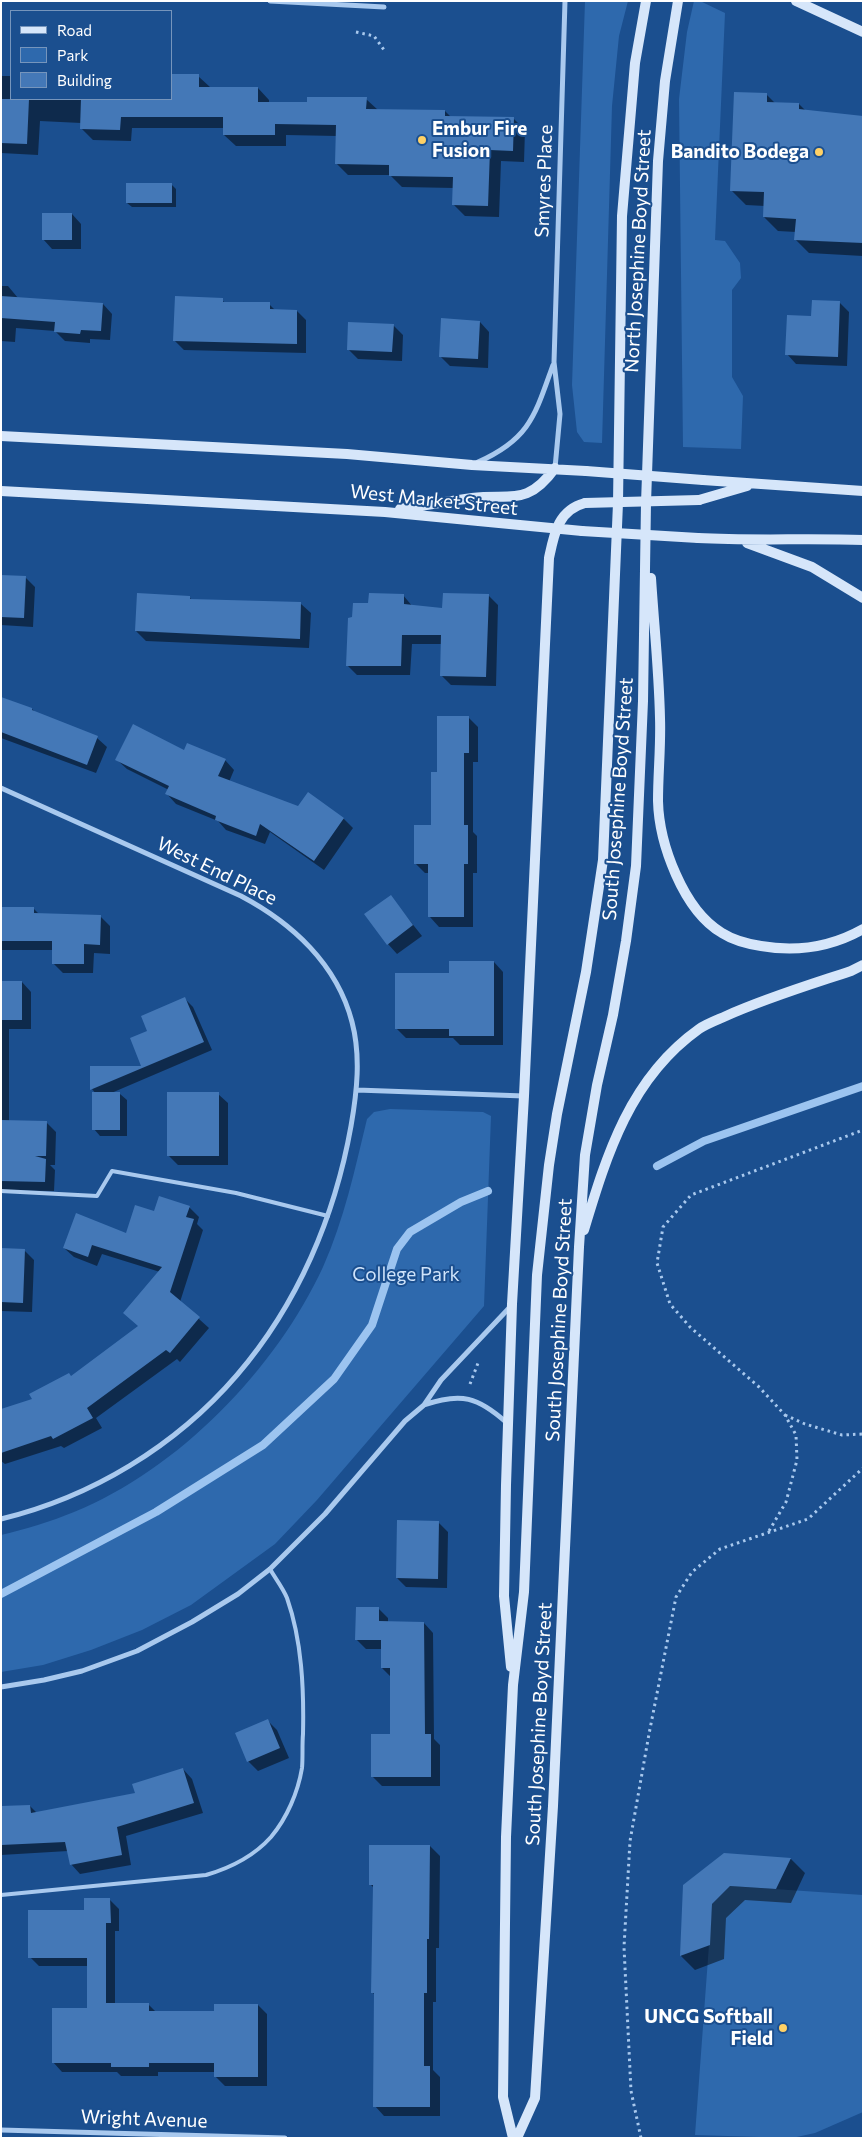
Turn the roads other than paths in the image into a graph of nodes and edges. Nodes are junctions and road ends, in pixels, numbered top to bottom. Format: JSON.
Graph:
{"nodes":[{"id":1,"x":270,"y":1,"type":"edge"},
{"id":2,"x":565,"y":1,"type":"edge"},
{"id":3,"x":646,"y":1,"type":"edge"},
{"id":4,"x":678,"y":1,"type":"edge"},
{"id":5,"x":796,"y":1,"type":"edge"},
{"id":6,"x":384,"y":8,"type":"dead end"},
{"id":7,"x":863,"y":32,"type":"edge"},
{"id":8,"x":554,"y":362,"type":"junction"},
{"id":9,"x":1,"y":436,"type":"edge"},
{"id":10,"x":472,"y":465,"type":"junction"},
{"id":11,"x":554,"y":468,"type":"junction"},
{"id":12,"x":755,"y":484,"type":"junction"},
{"id":13,"x":1,"y":491,"type":"edge"},
{"id":14,"x":863,"y":491,"type":"edge"},
{"id":15,"x":618,"y":503,"type":"joint"},
{"id":16,"x":646,"y":503,"type":"junction"},
{"id":17,"x":386,"y":512,"type":"junction"},
{"id":18,"x":554,"y":530,"type":"junction"},
{"id":19,"x":863,"y":540,"type":"edge"},
{"id":20,"x":742,"y":541,"type":"junction"},
{"id":21,"x":863,"y":598,"type":"edge"},
{"id":22,"x":1,"y":788,"type":"edge"},
{"id":23,"x":863,"y":929,"type":"edge"},
{"id":24,"x":863,"y":965,"type":"edge"},
{"id":25,"x":357,"y":1090,"type":"junction"},
{"id":26,"x":524,"y":1096,"type":"junction"},
{"id":27,"x":1,"y":1191,"type":"edge"},
{"id":28,"x":328,"y":1216,"type":"junction"},
{"id":29,"x":579,"y":1247,"type":"junction"},
{"id":30,"x":512,"y":1304,"type":"junction"},
{"id":31,"x":424,"y":1405,"type":"junction"},
{"id":32,"x":509,"y":1424,"type":"junction"},
{"id":33,"x":1,"y":1519,"type":"edge"},
{"id":34,"x":270,"y":1569,"type":"junction"},
{"id":35,"x":513,"y":1685,"type":"junction"},
{"id":36,"x":1,"y":1687,"type":"edge"},
{"id":37,"x":1,"y":1895,"type":"edge"},
{"id":38,"x":1,"y":2130,"type":"edge"},
{"id":39,"x":285,"y":2138,"type":"edge"},
{"id":40,"x":513,"y":2138,"type":"edge"},
{"id":41,"x":517,"y":2138,"type":"edge"}],
"edges":[{"from":1,"to":6,"type":"street"},
{"from":2,"to":8,"type":"street","name":"Smyres Place"},
{"from":3,"to":15,"type":"main road","name":"North Josephine Boyd Street"},
{"from":4,"to":16,"type":"main road","name":"North Josephine Boyd Street"},
{"from":5,"to":7,"type":"main road"},
{"from":8,"to":10,"type":"street","name":"Smyres Place"},
{"from":8,"to":11,"type":"street","name":"Smyres Place"},
{"from":9,"to":10,"type":"main road","name":"West Market Street"},
{"from":10,"to":11,"type":"main road","name":"West Market Street"},
{"from":11,"to":12,"type":"main road","name":"West Market Street","bridge":true},
{"from":11,"to":17,"type":"main road"},
{"from":12,"to":14,"type":"main road","name":"West Market Street"},
{"from":12,"to":18,"type":"main road","bridge":true},
{"from":13,"to":17,"type":"main road","name":"West Market Street"},
{"from":15,"to":35,"type":"main road","name":"South Josephine Boyd Street"},
{"from":16,"to":23,"type":"main road"},
{"from":16,"to":29,"type":"main road","name":"South Josephine Boyd Street"},
{"from":17,"to":18,"type":"main road","name":"West Market Street"},
{"from":18,"to":20,"type":"main road","name":"West Market Street","bridge":true},
{"from":18,"to":26,"type":"main road"},
{"from":19,"to":20,"type":"main road","name":"West Market Street"},
{"from":20,"to":21,"type":"main road"},
{"from":22,"to":25,"type":"street","name":"West End Place"},
{"from":24,"to":29,"type":"main road"},
{"from":25,"to":26,"type":"street"},
{"from":25,"to":28,"type":"street","name":"West End Place"},
{"from":26,"to":30,"type":"main road"},
{"from":27,"to":28,"type":"lane"},
{"from":28,"to":33,"type":"street","name":"West End Place"},
{"from":29,"to":41,"type":"main road","name":"South Josephine Boyd Street"},
{"from":30,"to":31,"type":"street"},
{"from":30,"to":32,"type":"main road"},
{"from":31,"to":32,"type":"street"},
{"from":31,"to":34,"type":"street"},
{"from":32,"to":35,"type":"main road"},
{"from":34,"to":36,"type":"street"},
{"from":34,"to":37,"type":"lane"},
{"from":35,"to":40,"type":"main road","name":"South Josephine Boyd Street"},
{"from":38,"to":39,"type":"street","name":"Wright Avenue"}]}
